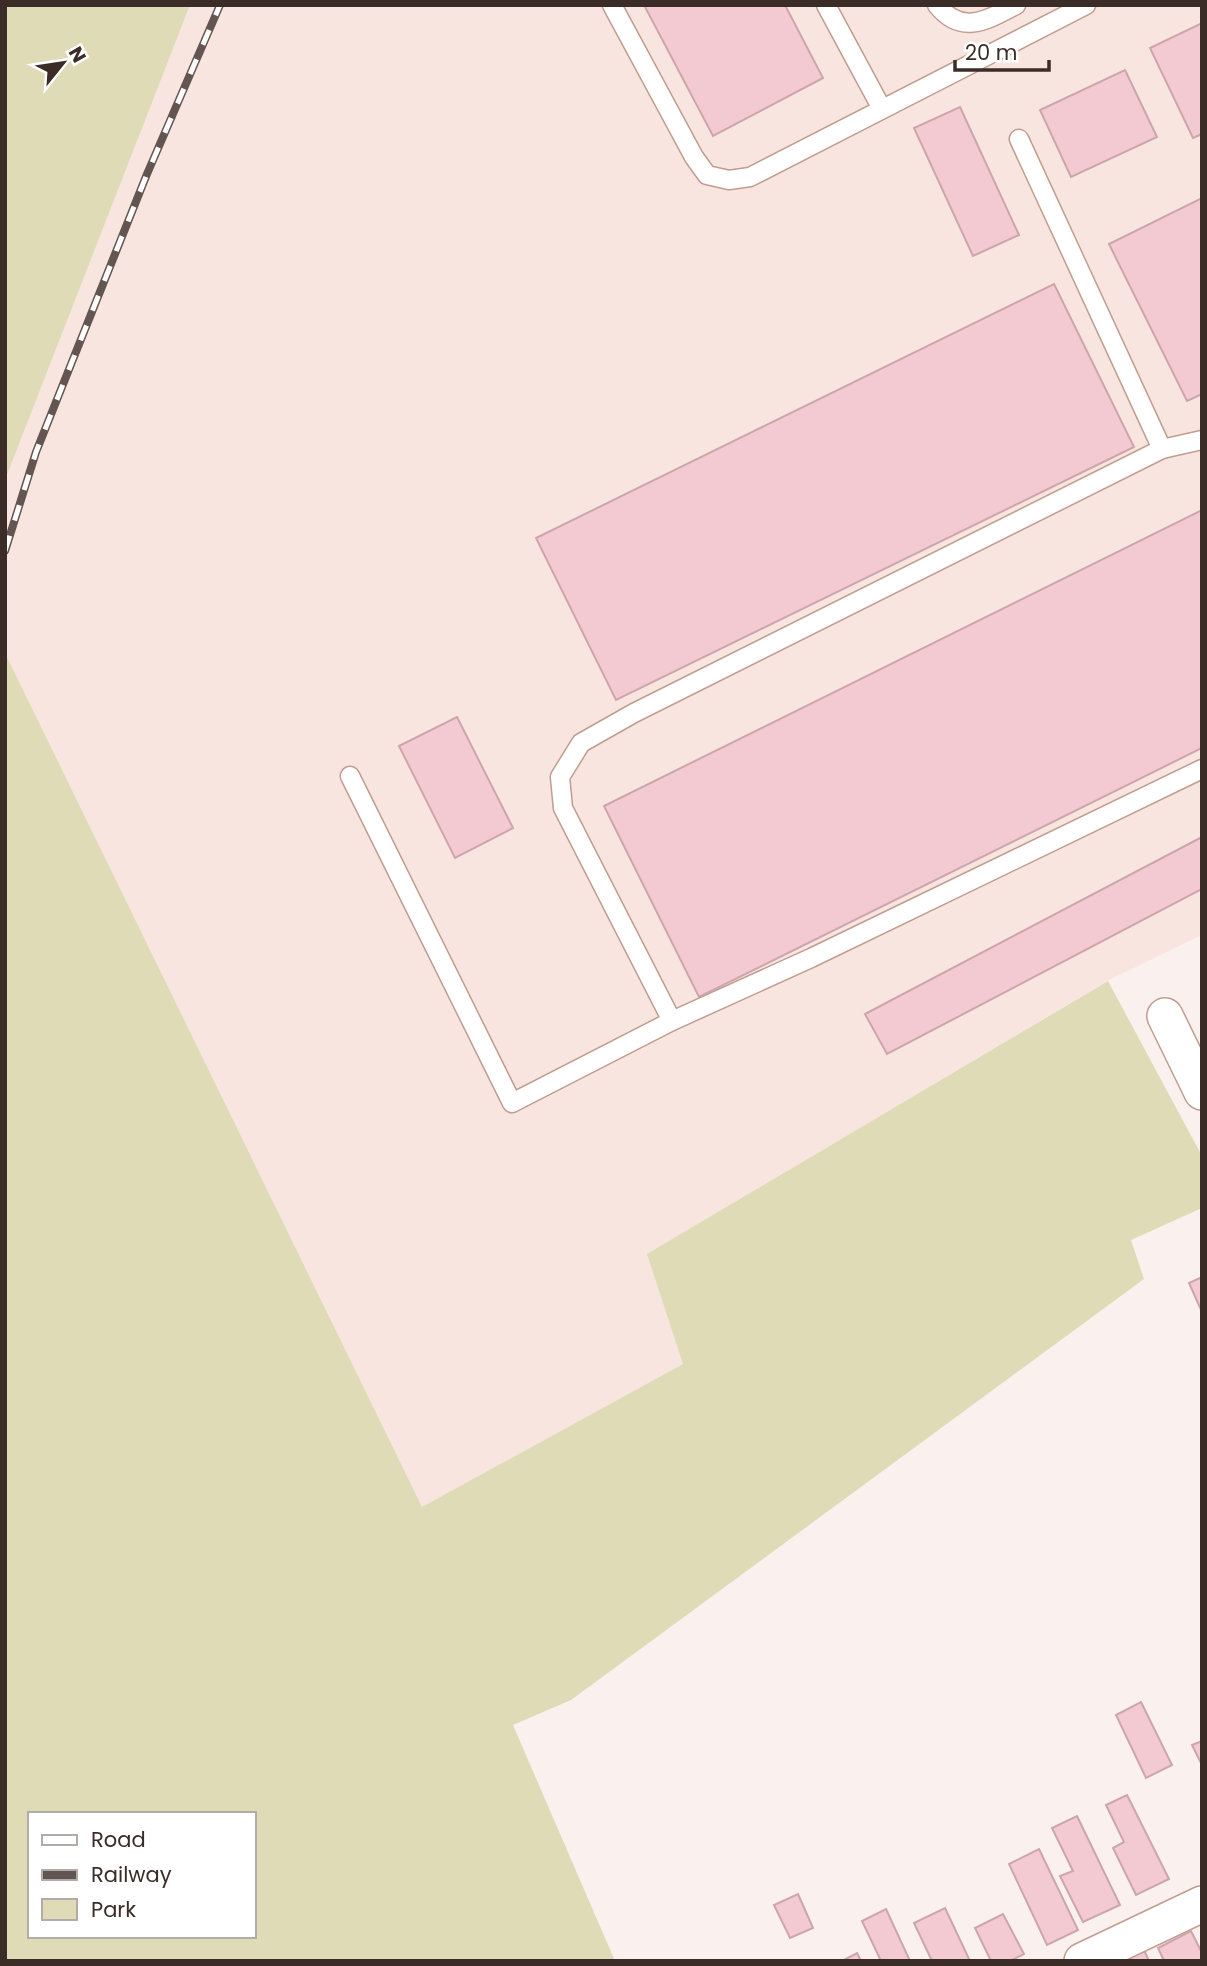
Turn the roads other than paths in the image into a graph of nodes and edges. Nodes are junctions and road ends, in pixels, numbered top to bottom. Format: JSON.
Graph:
{"nodes":[{"id":1,"x":612,"y":5,"type":"edge"},
{"id":2,"x":826,"y":5,"type":"edge"},
{"id":3,"x":937,"y":5,"type":"edge"},
{"id":4,"x":1016,"y":5,"type":"edge"},
{"id":5,"x":1086,"y":5,"type":"edge"},
{"id":6,"x":882,"y":109,"type":"junction"},
{"id":7,"x":1019,"y":139,"type":"dead end"},
{"id":8,"x":1202,"y":440,"type":"edge"},
{"id":9,"x":1162,"y":449,"type":"junction"},
{"id":10,"x":1202,"y":769,"type":"edge"},
{"id":11,"x":350,"y":776,"type":"dead end"},
{"id":12,"x":1165,"y":1016,"type":"dead end"},
{"id":13,"x":672,"y":1021,"type":"junction"},
{"id":14,"x":1202,"y":1092,"type":"edge"},
{"id":15,"x":1202,"y":1904,"type":"edge"},
{"id":16,"x":1082,"y":1961,"type":"edge"}],
"edges":[{"from":1,"to":6,"type":"lane"},
{"from":2,"to":6,"type":"lane"},
{"from":3,"to":4,"type":"lane"},
{"from":5,"to":6,"type":"lane"},
{"from":7,"to":9,"type":"lane"},
{"from":8,"to":9,"type":"lane"},
{"from":9,"to":13,"type":"lane"},
{"from":10,"to":13,"type":"lane"},
{"from":11,"to":13,"type":"lane"},
{"from":12,"to":14,"type":"street"},
{"from":15,"to":16,"type":"street"}]}
